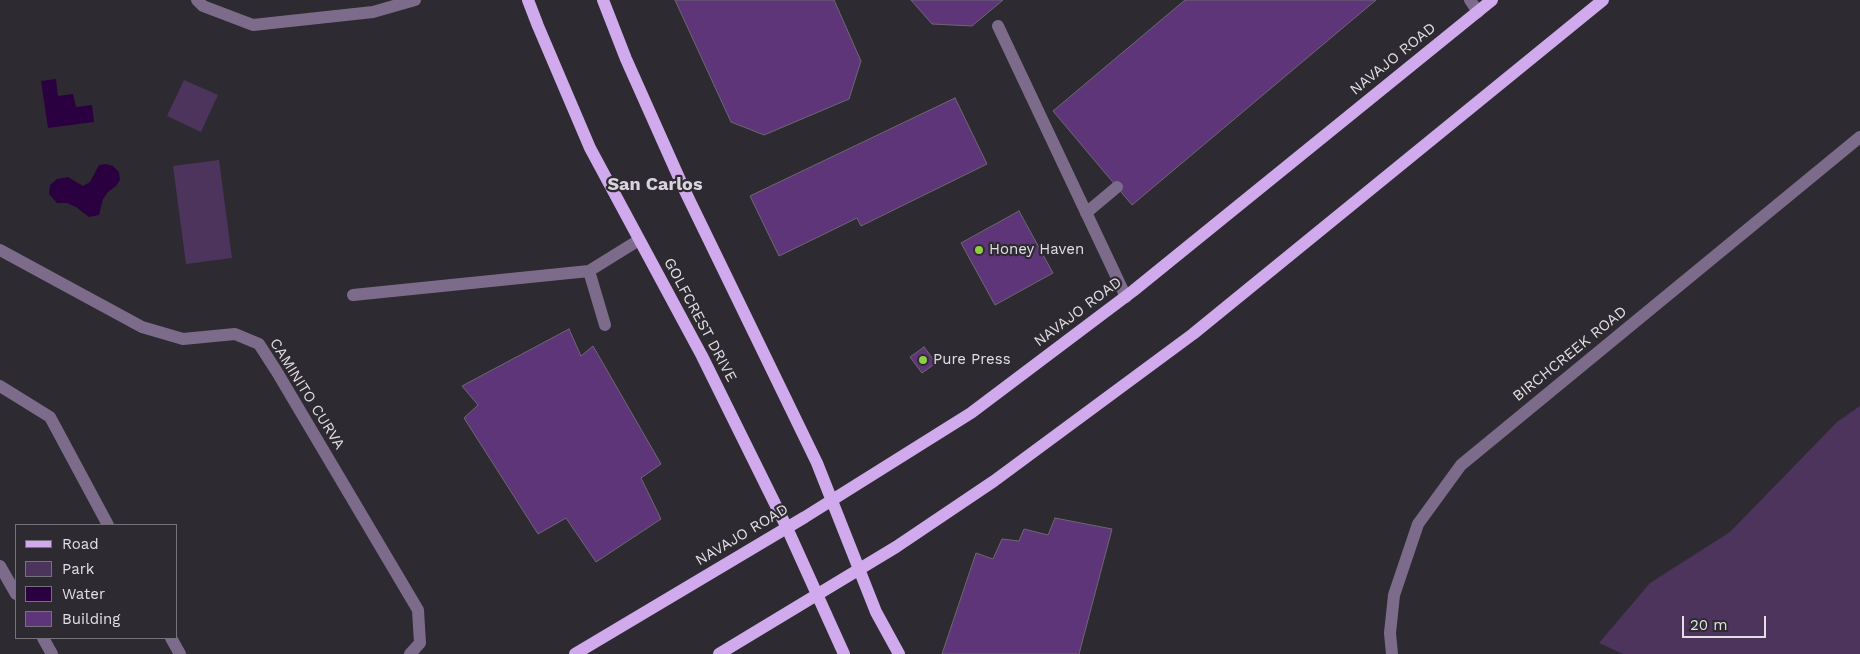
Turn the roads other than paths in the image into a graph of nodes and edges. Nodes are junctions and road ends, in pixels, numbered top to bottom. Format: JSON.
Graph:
{"nodes":[{"id":1,"x":197,"y":0,"type":"edge"},
{"id":2,"x":415,"y":0,"type":"edge"},
{"id":3,"x":528,"y":0,"type":"edge"},
{"id":4,"x":604,"y":0,"type":"edge"},
{"id":5,"x":1470,"y":0,"type":"edge"},
{"id":6,"x":1492,"y":0,"type":"edge"},
{"id":7,"x":1602,"y":0,"type":"edge"},
{"id":8,"x":1478,"y":12,"type":"junction"},
{"id":9,"x":998,"y":26,"type":"dead end"},
{"id":10,"x":1860,"y":137,"type":"edge"},
{"id":11,"x":1117,"y":187,"type":"dead end"},
{"id":12,"x":1086,"y":213,"type":"junction"},
{"id":13,"x":639,"y":240,"type":"junction"},
{"id":14,"x":0,"y":250,"type":"edge"},
{"id":15,"x":588,"y":272,"type":"junction"},
{"id":16,"x":353,"y":295,"type":"dead end"},
{"id":17,"x":1126,"y":297,"type":"junction"},
{"id":18,"x":605,"y":325,"type":"dead end"},
{"id":19,"x":0,"y":386,"type":"edge"},
{"id":20,"x":830,"y":501,"type":"junction"},
{"id":21,"x":107,"y":524,"type":"edge"},
{"id":22,"x":787,"y":528,"type":"junction"},
{"id":23,"x":0,"y":566,"type":"edge"},
{"id":24,"x":859,"y":571,"type":"junction"},
{"id":25,"x":15,"y":592,"type":"edge"},
{"id":26,"x":818,"y":596,"type":"junction"},
{"id":27,"x":43,"y":639,"type":"edge"},
{"id":28,"x":172,"y":639,"type":"edge"},
{"id":29,"x":52,"y":654,"type":"edge"},
{"id":30,"x":180,"y":654,"type":"edge"},
{"id":31,"x":410,"y":654,"type":"edge"},
{"id":32,"x":575,"y":654,"type":"edge"},
{"id":33,"x":720,"y":654,"type":"edge"},
{"id":34,"x":844,"y":654,"type":"edge"},
{"id":35,"x":899,"y":654,"type":"edge"},
{"id":36,"x":1392,"y":654,"type":"edge"}],
"edges":[{"from":1,"to":2,"type":"street"},
{"from":3,"to":13,"type":"main road","name":"GOLFCREST DRIVE"},
{"from":4,"to":20,"type":"main road"},
{"from":5,"to":8,"type":"street"},
{"from":6,"to":8,"type":"main road","name":"NAVAJO ROAD"},
{"from":7,"to":24,"type":"main road"},
{"from":8,"to":17,"type":"main road","name":"NAVAJO ROAD"},
{"from":9,"to":12,"type":"street"},
{"from":10,"to":36,"type":"street","name":"BIRCHCREEK ROAD"},
{"from":11,"to":12,"type":"street"},
{"from":12,"to":17,"type":"street"},
{"from":13,"to":15,"type":"street"},
{"from":13,"to":22,"type":"main road","name":"GOLFCREST DRIVE"},
{"from":14,"to":31,"type":"street","name":"CAMINITO CURVA"},
{"from":15,"to":16,"type":"street"},
{"from":15,"to":18,"type":"street"},
{"from":17,"to":20,"type":"main road","name":"NAVAJO ROAD"},
{"from":19,"to":21,"type":"street"},
{"from":20,"to":22,"type":"main road","name":"NAVAJO ROAD"},
{"from":20,"to":24,"type":"main road"},
{"from":22,"to":26,"type":"main road","name":"GOLFCREST DRIVE"},
{"from":22,"to":32,"type":"main road","name":"NAVAJO ROAD"},
{"from":23,"to":25,"type":"street"},
{"from":24,"to":26,"type":"main road"},
{"from":24,"to":35,"type":"main road"},
{"from":26,"to":33,"type":"main road"},
{"from":26,"to":34,"type":"main road","name":"GOLFCREST DRIVE"},
{"from":27,"to":29,"type":"street"},
{"from":28,"to":30,"type":"street"}]}
